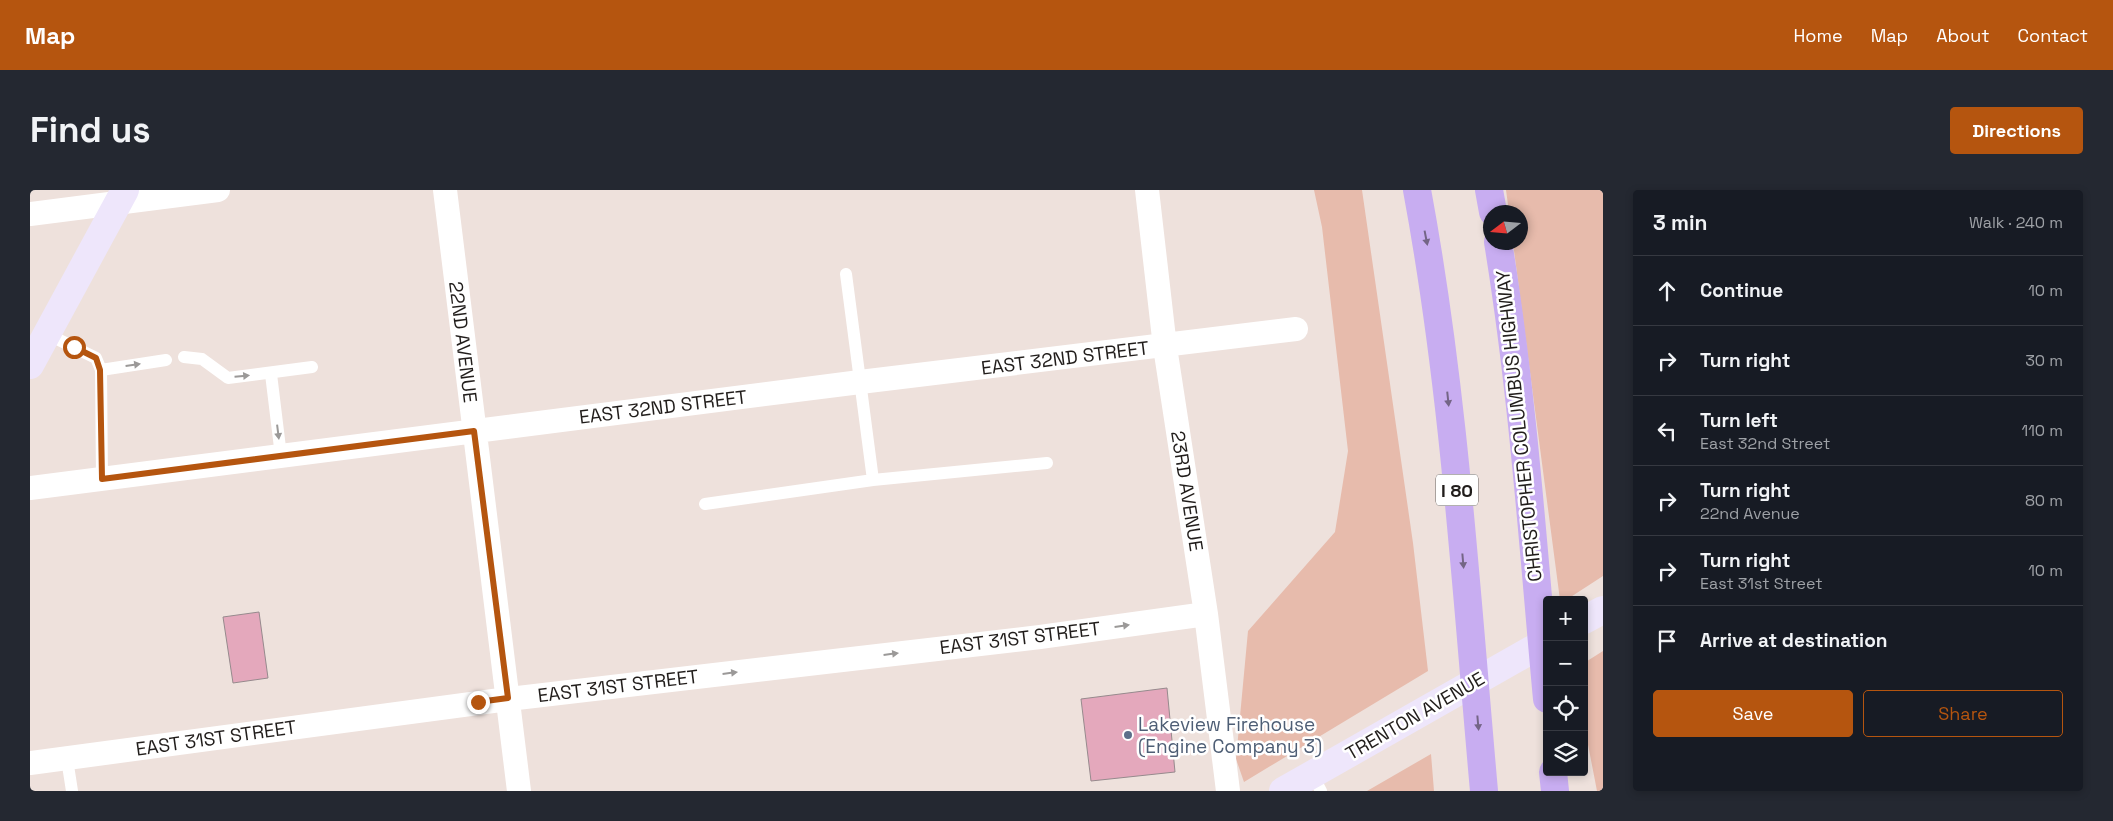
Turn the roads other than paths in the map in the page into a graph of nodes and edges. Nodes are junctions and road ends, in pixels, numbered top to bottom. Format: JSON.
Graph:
{"nodes":[{"id":1,"x":218,"y":190,"type":"edge"},
{"id":2,"x":444,"y":190,"type":"edge"},
{"id":3,"x":1147,"y":190,"type":"edge"},
{"id":4,"x":1417,"y":190,"type":"edge"},
{"id":5,"x":1489,"y":190,"type":"edge"},
{"id":6,"x":121,"y":196,"type":"edge"},
{"id":7,"x":1491,"y":205,"type":"edge"},
{"id":8,"x":30,"y":214,"type":"edge"},
{"id":9,"x":1499,"y":250,"type":"edge"},
{"id":10,"x":846,"y":274,"type":"dead end"},
{"id":11,"x":1296,"y":329,"type":"dead end"},
{"id":12,"x":47,"y":334,"type":"junction"},
{"id":13,"x":1164,"y":347,"type":"junction"},
{"id":14,"x":184,"y":357,"type":"dead end"},
{"id":15,"x":166,"y":360,"type":"dead end"},
{"id":16,"x":30,"y":366,"type":"edge"},
{"id":17,"x":312,"y":368,"type":"dead end"},
{"id":18,"x":100,"y":370,"type":"junction"},
{"id":19,"x":271,"y":374,"type":"junction"},
{"id":20,"x":860,"y":382,"type":"junction"},
{"id":21,"x":474,"y":431,"type":"junction"},
{"id":22,"x":282,"y":456,"type":"junction"},
{"id":23,"x":1047,"y":463,"type":"dead end"},
{"id":24,"x":102,"y":479,"type":"junction"},
{"id":25,"x":872,"y":480,"type":"junction"},
{"id":26,"x":30,"y":488,"type":"edge"},
{"id":27,"x":705,"y":504,"type":"dead end"},
{"id":28,"x":1603,"y":610,"type":"edge"},
{"id":29,"x":1206,"y":614,"type":"junction"},
{"id":30,"x":1588,"y":618,"type":"edge"},
{"id":31,"x":1543,"y":643,"type":"edge"},
{"id":32,"x":1546,"y":686,"type":"edge"},
{"id":33,"x":508,"y":698,"type":"junction"},
{"id":34,"x":67,"y":759,"type":"junction"},
{"id":35,"x":30,"y":763,"type":"edge"},
{"id":36,"x":1553,"y":776,"type":"edge"},
{"id":37,"x":1316,"y":783,"type":"edge"},
{"id":38,"x":72,"y":791,"type":"edge"},
{"id":39,"x":519,"y":791,"type":"edge"},
{"id":40,"x":1228,"y":791,"type":"edge"},
{"id":41,"x":1283,"y":791,"type":"edge"},
{"id":42,"x":1484,"y":791,"type":"edge"},
{"id":43,"x":1555,"y":791,"type":"edge"}],
"edges":[{"from":1,"to":6,"type":"street"},
{"from":2,"to":21,"type":"street","name":"22ND AVENUE"},
{"from":3,"to":13,"type":"street","name":"23RD AVENUE"},
{"from":4,"to":42,"type":"highway","number":"I 80","one_way":true},
{"from":5,"to":7,"type":"highway"},
{"from":6,"to":8,"type":"street"},
{"from":6,"to":12,"type":"street"},
{"from":9,"to":32,"type":"highway","name":"CHRISTOPHER COLUMBUS HIGHWAY"},
{"from":10,"to":20,"type":"lane"},
{"from":11,"to":13,"type":"street","name":"EAST 32ND STREET"},
{"from":12,"to":16,"type":"street"},
{"from":12,"to":18,"type":"lane"},
{"from":13,"to":20,"type":"street","name":"EAST 32ND STREET"},
{"from":13,"to":29,"type":"street","name":"23RD AVENUE"},
{"from":14,"to":19,"type":"lane","one_way":true},
{"from":18,"to":15,"type":"lane","one_way":true},
{"from":17,"to":19,"type":"lane"},
{"from":18,"to":24,"type":"lane"},
{"from":19,"to":22,"type":"lane","one_way":true},
{"from":20,"to":21,"type":"street","name":"EAST 32ND STREET"},
{"from":20,"to":25,"type":"lane"},
{"from":21,"to":22,"type":"street","name":"EAST 32ND STREET"},
{"from":21,"to":33,"type":"street","name":"22ND AVENUE"},
{"from":22,"to":24,"type":"street","name":"EAST 32ND STREET"},
{"from":23,"to":25,"type":"lane"},
{"from":24,"to":26,"type":"street","name":"EAST 32ND STREET"},
{"from":25,"to":27,"type":"lane"},
{"from":28,"to":30,"type":"street"},
{"from":33,"to":29,"type":"street","name":"EAST 31ST STREET","one_way":true},
{"from":29,"to":40,"type":"street","name":"23RD AVENUE"},
{"from":31,"to":37,"type":"street","name":"TRENTON AVENUE"},
{"from":33,"to":34,"type":"street","name":"EAST 31ST STREET"},
{"from":33,"to":39,"type":"street","name":"22ND AVENUE"},
{"from":34,"to":35,"type":"street","name":"EAST 31ST STREET"},
{"from":34,"to":38,"type":"lane"},
{"from":36,"to":43,"type":"highway"},
{"from":37,"to":41,"type":"street","name":"TRENTON AVENUE"}]}
